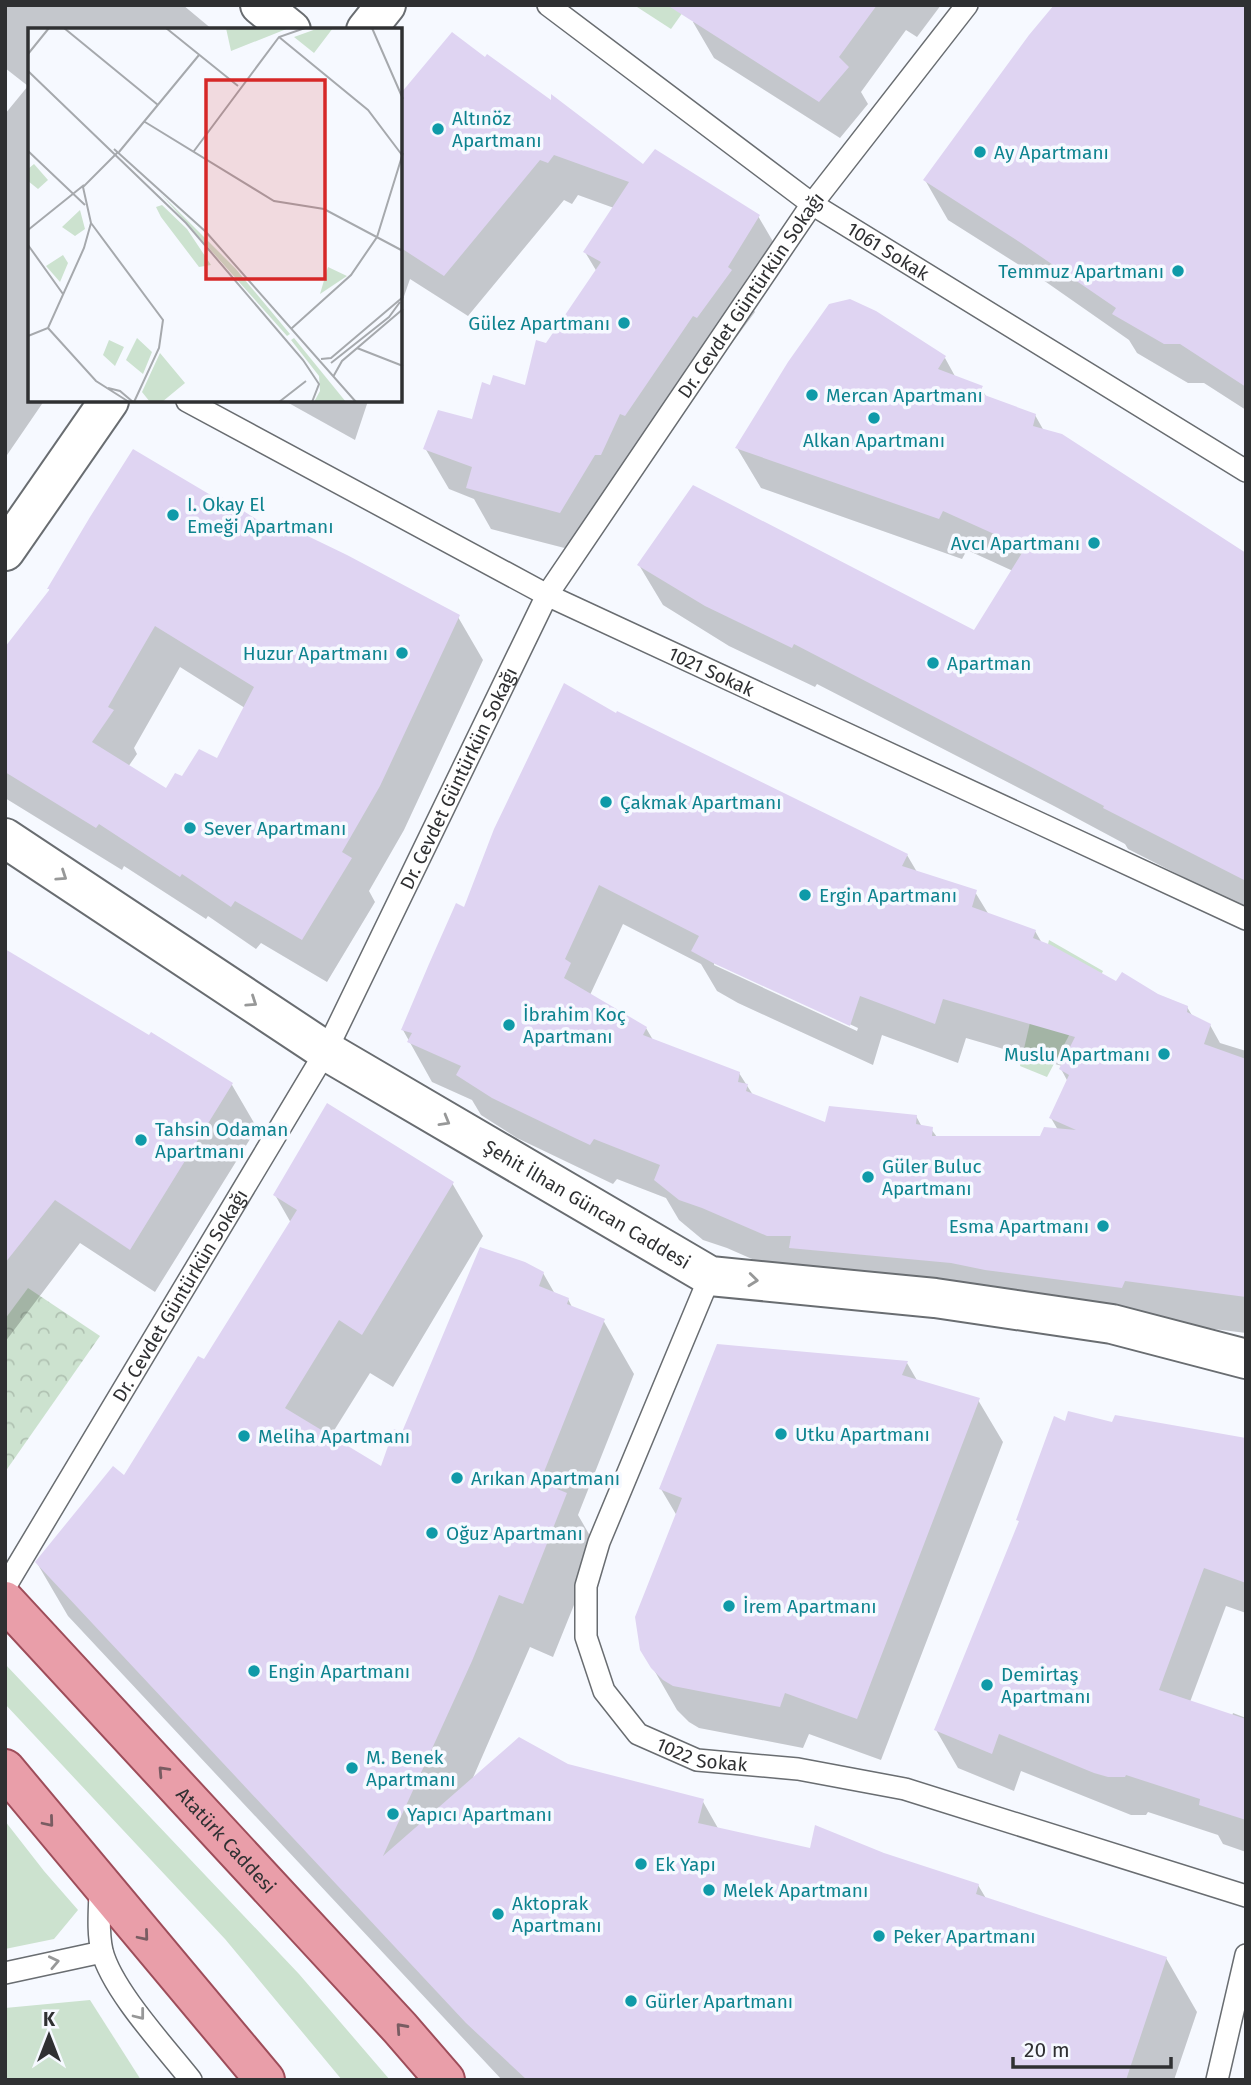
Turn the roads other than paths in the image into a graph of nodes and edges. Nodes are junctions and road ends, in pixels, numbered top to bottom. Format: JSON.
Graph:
{"nodes":[{"id":1,"x":260,"y":5,"type":"edge"},
{"id":2,"x":386,"y":5,"type":"edge"},
{"id":3,"x":548,"y":5,"type":"edge"},
{"id":4,"x":967,"y":5,"type":"edge"},
{"id":5,"x":289,"y":28,"type":"edge"},
{"id":6,"x":368,"y":28,"type":"edge"},
{"id":7,"x":812,"y":204,"type":"junction"},
{"id":8,"x":108,"y":402,"type":"edge"},
{"id":9,"x":189,"y":402,"type":"edge"},
{"id":10,"x":1246,"y":471,"type":"edge"},
{"id":11,"x":5,"y":551,"type":"edge"},
{"id":12,"x":547,"y":594,"type":"junction"},
{"id":13,"x":5,"y":838,"type":"edge"},
{"id":14,"x":1246,"y":919,"type":"edge"},
{"id":15,"x":326,"y":1051,"type":"junction"},
{"id":16,"x":709,"y":1276,"type":"junction"},
{"id":17,"x":1246,"y":1359,"type":"edge"},
{"id":18,"x":5,"y":1587,"type":"edge"},
{"id":19,"x":5,"y":1601,"type":"edge"},
{"id":20,"x":5,"y":1769,"type":"edge"},
{"id":21,"x":100,"y":1884,"type":"junction"},
{"id":22,"x":1246,"y":1896,"type":"edge"},
{"id":23,"x":103,"y":1952,"type":"junction"},
{"id":24,"x":1246,"y":1955,"type":"edge"},
{"id":25,"x":5,"y":1972,"type":"edge"},
{"id":26,"x":191,"y":2080,"type":"edge"},
{"id":27,"x":265,"y":2080,"type":"edge"},
{"id":28,"x":445,"y":2080,"type":"edge"},
{"id":29,"x":1217,"y":2080,"type":"edge"}],
"edges":[{"from":1,"to":5,"type":"street"},
{"from":2,"to":6,"type":"street"},
{"from":3,"to":7,"type":"lane","name":"1061 Sokak"},
{"from":4,"to":7,"type":"lane","name":"Dr. Cevdet Güntürkün Sokağı"},
{"from":7,"to":10,"type":"lane","name":"1061 Sokak"},
{"from":7,"to":12,"type":"lane","name":"Dr. Cevdet Güntürkün Sokağı"},
{"from":8,"to":11,"type":"street"},
{"from":9,"to":12,"type":"lane","name":"1021 Sokak"},
{"from":12,"to":14,"type":"lane","name":"1021 Sokak"},
{"from":12,"to":15,"type":"lane","name":"Dr. Cevdet Güntürkün Sokağı"},
{"from":13,"to":15,"type":"street","name":"Şehit İlhan Güncan Caddesi","one_way":true},
{"from":15,"to":16,"type":"street","name":"Şehit İlhan Güncan Caddesi","one_way":true},
{"from":15,"to":18,"type":"lane","name":"Dr. Cevdet Güntürkün Sokağı"},
{"from":16,"to":17,"type":"street","name":"Şehit İlhan Güncan Caddesi","one_way":true},
{"from":16,"to":22,"type":"lane","name":"1022 Sokak"},
{"from":28,"to":19,"type":"main road","name":"Atatürk Caddesi","one_way":true},
{"from":20,"to":21,"type":"main road","one_way":true},
{"from":21,"to":23,"type":"lane"},
{"from":21,"to":27,"type":"main road","one_way":true},
{"from":25,"to":23,"type":"lane","one_way":true},
{"from":23,"to":26,"type":"lane","one_way":true},
{"from":24,"to":29,"type":"lane"}]}
